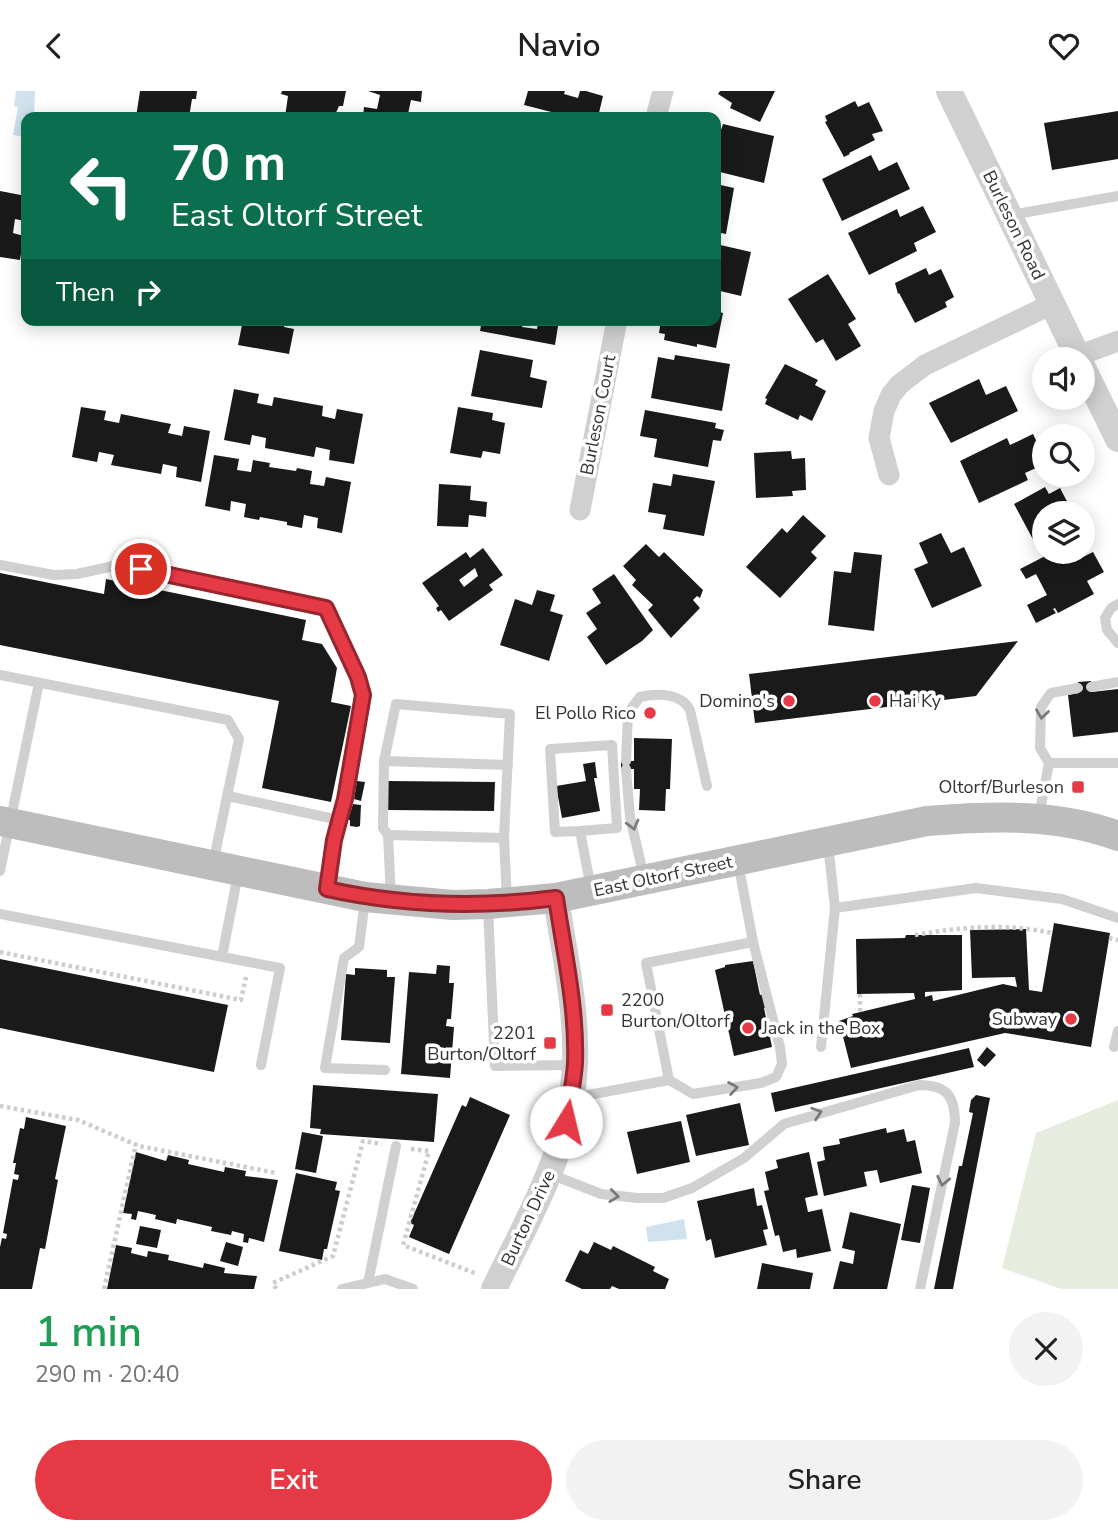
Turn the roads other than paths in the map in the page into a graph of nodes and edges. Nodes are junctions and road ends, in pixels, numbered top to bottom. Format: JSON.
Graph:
{"nodes":[{"id":1,"x":663,"y":91,"type":"edge"},
{"id":2,"x":949,"y":91,"type":"edge"},
{"id":3,"x":657,"y":112,"type":"edge"},
{"id":4,"x":1118,"y":195,"type":"edge"},
{"id":5,"x":1010,"y":215,"type":"junction"},
{"id":6,"x":1052,"y":304,"type":"junction"},
{"id":7,"x":616,"y":326,"type":"edge"},
{"id":8,"x":1118,"y":341,"type":"edge"},
{"id":9,"x":1073,"y":347,"type":"edge"},
{"id":10,"x":1095,"y":353,"type":"edge"},
{"id":11,"x":1095,"y":392,"type":"edge"},
{"id":12,"x":1118,"y":439,"type":"edge"},
{"id":13,"x":889,"y":475,"type":"dead end"},
{"id":14,"x":580,"y":510,"type":"dead end"},
{"id":15,"x":0,"y":565,"type":"edge"},
{"id":16,"x":1118,"y":604,"type":"edge"},
{"id":17,"x":1118,"y":643,"type":"edge"},
{"id":18,"x":0,"y":675,"type":"edge"},
{"id":19,"x":1118,"y":682,"type":"edge"},
{"id":20,"x":39,"y":683,"type":"junction"},
{"id":21,"x":1091,"y":687,"type":"dead end"},
{"id":22,"x":1079,"y":688,"type":"dead end"},
{"id":23,"x":384,"y":761,"type":"junction"},
{"id":24,"x":1049,"y":763,"type":"junction"},
{"id":25,"x":1118,"y":763,"type":"edge"},
{"id":26,"x":508,"y":765,"type":"junction"},
{"id":27,"x":707,"y":786,"type":"dead end"},
{"id":28,"x":228,"y":796,"type":"junction"},
{"id":29,"x":1038,"y":819,"type":"junction"},
{"id":30,"x":339,"y":820,"type":"junction"},
{"id":31,"x":5,"y":822,"type":"edge"},
{"id":32,"x":580,"y":831,"type":"junction"},
{"id":33,"x":388,"y":835,"type":"junction"},
{"id":34,"x":1118,"y":836,"type":"edge"},
{"id":35,"x":504,"y":838,"type":"junction"},
{"id":36,"x":828,"y":842,"type":"junction"},
{"id":37,"x":737,"y":860,"type":"junction"},
{"id":38,"x":226,"y":869,"type":"junction"},
{"id":39,"x":0,"y":871,"type":"edge"},
{"id":40,"x":645,"y":879,"type":"junction"},
{"id":41,"x":327,"y":889,"type":"junction"},
{"id":42,"x":591,"y":890,"type":"junction"},
{"id":43,"x":556,"y":898,"type":"junction"},
{"id":44,"x":378,"y":899,"type":"junction"},
{"id":45,"x":498,"y":904,"type":"junction"},
{"id":46,"x":835,"y":908,"type":"junction"},
{"id":47,"x":0,"y":914,"type":"edge"},
{"id":48,"x":1118,"y":918,"type":"edge"},
{"id":49,"x":753,"y":942,"type":"junction"},
{"id":50,"x":222,"y":957,"type":"junction"},
{"id":51,"x":1118,"y":1031,"type":"edge"},
{"id":52,"x":821,"y":1047,"type":"dead end"},
{"id":53,"x":1114,"y":1047,"type":"dead end"},
{"id":54,"x":261,"y":1065,"type":"dead end"},
{"id":55,"x":575,"y":1065,"type":"junction"},
{"id":56,"x":384,"y":1070,"type":"dead end"},
{"id":57,"x":669,"y":1080,"type":"junction"},
{"id":58,"x":570,"y":1099,"type":"junction"},
{"id":59,"x":396,"y":1146,"type":"dead end"},
{"id":60,"x":550,"y":1174,"type":"junction"},
{"id":61,"x":368,"y":1283,"type":"junction"},
{"id":62,"x":342,"y":1289,"type":"edge"},
{"id":63,"x":413,"y":1289,"type":"edge"},
{"id":64,"x":494,"y":1289,"type":"edge"},
{"id":65,"x":920,"y":1289,"type":"edge"}],
"edges":[{"from":1,"to":3,"type":"street"},
{"from":2,"to":5,"type":"street","name":"Burleson Road"},
{"from":4,"to":5,"type":"lane"},
{"from":5,"to":6,"type":"street","name":"Burleson Road"},
{"from":6,"to":9,"type":"street","name":"Burleson Road"},
{"from":6,"to":13,"type":"street"},
{"from":7,"to":14,"type":"street","name":"Burleson Court"},
{"from":8,"to":10,"type":"street"},
{"from":11,"to":12,"type":"street","name":"Burleson Road"},
{"from":15,"to":30,"type":"lane"},
{"from":16,"to":17,"type":"lane"},
{"from":18,"to":20,"type":"lane"},
{"from":19,"to":21,"type":"lane"},
{"from":20,"to":28,"type":"lane"},
{"from":20,"to":31,"type":"lane"},
{"from":22,"to":24,"type":"lane","one_way":true},
{"from":23,"to":26,"type":"lane"},
{"from":23,"to":26,"type":"lane"},
{"from":23,"to":33,"type":"lane"},
{"from":24,"to":25,"type":"lane"},
{"from":24,"to":29,"type":"lane"},
{"from":26,"to":35,"type":"lane"},
{"from":27,"to":40,"type":"lane","one_way":true},
{"from":28,"to":30,"type":"lane"},
{"from":28,"to":38,"type":"lane"},
{"from":29,"to":34,"type":"main road","name":"East Oltorf Street"},
{"from":29,"to":36,"type":"main road","name":"East Oltorf Street"},
{"from":30,"to":41,"type":"lane"},
{"from":31,"to":38,"type":"main road","name":"East Oltorf Street"},
{"from":31,"to":39,"type":"lane"},
{"from":32,"to":32,"type":"lane"},
{"from":32,"to":42,"type":"lane"},
{"from":33,"to":35,"type":"lane"},
{"from":33,"to":44,"type":"lane"},
{"from":35,"to":45,"type":"lane"},
{"from":36,"to":37,"type":"main road","name":"East Oltorf Street"},
{"from":36,"to":46,"type":"lane"},
{"from":37,"to":40,"type":"main road","name":"East Oltorf Street"},
{"from":37,"to":49,"type":"lane"},
{"from":38,"to":41,"type":"main road","name":"East Oltorf Street"},
{"from":38,"to":50,"type":"lane"},
{"from":40,"to":42,"type":"main road","name":"East Oltorf Street"},
{"from":41,"to":44,"type":"main road","name":"East Oltorf Street"},
{"from":42,"to":43,"type":"main road","name":"East Oltorf Street"},
{"from":43,"to":45,"type":"main road","name":"East Oltorf Street"},
{"from":43,"to":55,"type":"street","name":"Burton Drive"},
{"from":44,"to":45,"type":"main road","name":"East Oltorf Street"},
{"from":44,"to":56,"type":"lane"},
{"from":45,"to":55,"type":"lane"},
{"from":46,"to":48,"type":"lane"},
{"from":46,"to":52,"type":"lane"},
{"from":47,"to":50,"type":"lane"},
{"from":49,"to":57,"type":"lane"},
{"from":57,"to":49,"type":"lane","one_way":true},
{"from":50,"to":54,"type":"lane"},
{"from":51,"to":53,"type":"lane"},
{"from":55,"to":58,"type":"street","name":"Burton Drive"},
{"from":57,"to":58,"type":"lane"},
{"from":58,"to":60,"type":"street","name":"Burton Drive"},
{"from":59,"to":61,"type":"lane"},
{"from":60,"to":64,"type":"street","name":"Burton Drive"},
{"from":60,"to":65,"type":"lane","one_way":true},
{"from":61,"to":62,"type":"lane"},
{"from":61,"to":63,"type":"lane"}]}
